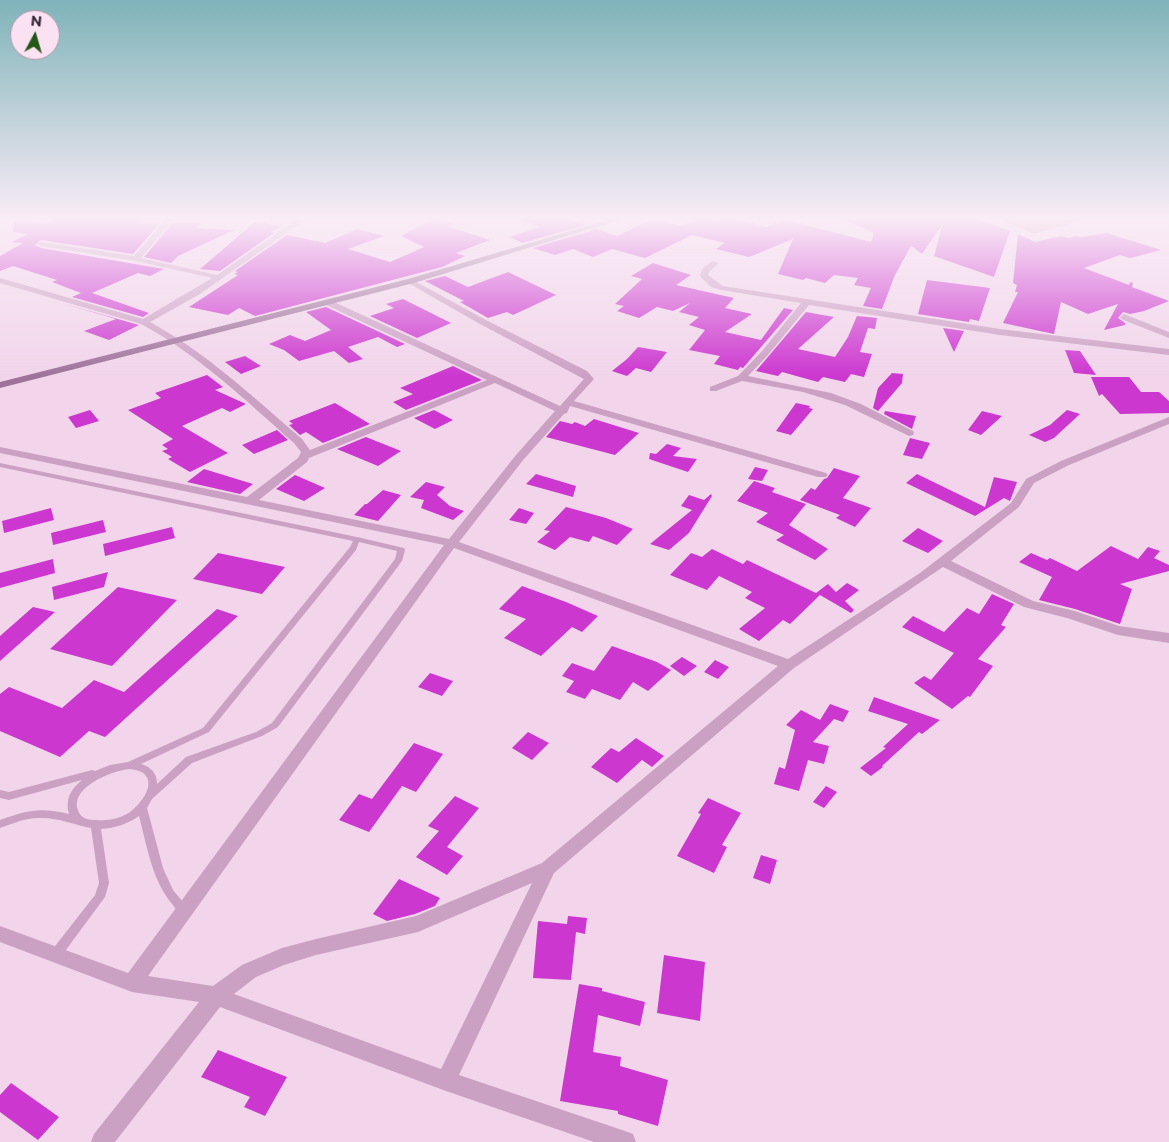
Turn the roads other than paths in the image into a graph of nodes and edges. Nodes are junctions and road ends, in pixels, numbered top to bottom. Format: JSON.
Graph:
{"nodes":[{"id":1,"x":187,"y":270,"type":"edge"},
{"id":2,"x":228,"y":270,"type":"edge"},
{"id":3,"x":447,"y":270,"type":"edge"},
{"id":4,"x":706,"y":270,"type":"edge"},
{"id":5,"x":217,"y":277,"type":"junction"},
{"id":6,"x":0,"y":280,"type":"edge"},
{"id":7,"x":411,"y":281,"type":"junction"},
{"id":8,"x":329,"y":302,"type":"junction"},
{"id":9,"x":807,"y":302,"type":"junction"},
{"id":10,"x":1124,"y":317,"type":"dead end"},
{"id":11,"x":144,"y":322,"type":"junction"},
{"id":12,"x":1169,"y":335,"type":"edge"},
{"id":13,"x":176,"y":341,"type":"junction"},
{"id":14,"x":1169,"y":352,"type":"edge"},
{"id":15,"x":741,"y":378,"type":"junction"},
{"id":16,"x":495,"y":380,"type":"junction"},
{"id":17,"x":0,"y":385,"type":"edge"},
{"id":18,"x":713,"y":389,"type":"dead end"},
{"id":19,"x":566,"y":407,"type":"junction"},
{"id":20,"x":1169,"y":420,"type":"edge"},
{"id":21,"x":909,"y":433,"type":"dead end"},
{"id":22,"x":0,"y":450,"type":"edge"},
{"id":23,"x":305,"y":456,"type":"junction"},
{"id":24,"x":0,"y":465,"type":"edge"},
{"id":25,"x":822,"y":475,"type":"dead end"},
{"id":26,"x":250,"y":501,"type":"junction"},
{"id":27,"x":357,"y":539,"type":"junction"},
{"id":28,"x":452,"y":543,"type":"junction"},
{"id":29,"x":942,"y":562,"type":"junction"},
{"id":30,"x":1169,"y":638,"type":"edge"},
{"id":31,"x":789,"y":665,"type":"junction"},
{"id":32,"x":129,"y":765,"type":"junction"},
{"id":33,"x":99,"y":772,"type":"junction"},
{"id":34,"x":0,"y":794,"type":"edge"},
{"id":35,"x":151,"y":796,"type":"junction"},
{"id":36,"x":142,"y":808,"type":"junction"},
{"id":37,"x":83,"y":822,"type":"junction"},
{"id":38,"x":0,"y":824,"type":"edge"},
{"id":39,"x":96,"y":826,"type":"junction"},
{"id":40,"x":548,"y":868,"type":"junction"},
{"id":41,"x":184,"y":911,"type":"junction"},
{"id":42,"x":0,"y":934,"type":"edge"},
{"id":43,"x":56,"y":954,"type":"junction"},
{"id":44,"x":132,"y":983,"type":"junction"},
{"id":45,"x":216,"y":996,"type":"junction"},
{"id":46,"x":446,"y":1081,"type":"junction"},
{"id":47,"x":102,"y":1142,"type":"edge"},
{"id":48,"x":625,"y":1142,"type":"edge"}],
"edges":[{"from":1,"to":5,"type":"street"},
{"from":2,"to":5,"type":"street"},
{"from":3,"to":7,"type":"street"},
{"from":4,"to":9,"type":"street"},
{"from":5,"to":11,"type":"street"},
{"from":6,"to":11,"type":"street"},
{"from":7,"to":8,"type":"street"},
{"from":7,"to":19,"type":"street"},
{"from":8,"to":13,"type":"street"},
{"from":8,"to":16,"type":"street"},
{"from":9,"to":14,"type":"street"},
{"from":9,"to":15,"type":"street"},
{"from":10,"to":12,"type":"street"},
{"from":11,"to":13,"type":"street"},
{"from":13,"to":17,"type":"street"},
{"from":13,"to":23,"type":"street"},
{"from":15,"to":18,"type":"street"},
{"from":15,"to":21,"type":"street"},
{"from":16,"to":19,"type":"street"},
{"from":16,"to":23,"type":"street"},
{"from":19,"to":25,"type":"street"},
{"from":19,"to":28,"type":"street"},
{"from":20,"to":29,"type":"street"},
{"from":22,"to":26,"type":"street"},
{"from":23,"to":26,"type":"street"},
{"from":24,"to":27,"type":"lane"},
{"from":26,"to":28,"type":"street"},
{"from":27,"to":32,"type":"lane"},
{"from":27,"to":35,"type":"lane"},
{"from":28,"to":31,"type":"street"},
{"from":28,"to":41,"type":"street"},
{"from":29,"to":30,"type":"street"},
{"from":29,"to":31,"type":"street"},
{"from":31,"to":40,"type":"street"},
{"from":32,"to":33,"type":"lane"},
{"from":32,"to":35,"type":"lane"},
{"from":33,"to":34,"type":"lane"},
{"from":33,"to":37,"type":"lane"},
{"from":35,"to":36,"type":"lane"},
{"from":36,"to":39,"type":"lane"},
{"from":36,"to":41,"type":"lane"},
{"from":37,"to":38,"type":"lane"},
{"from":37,"to":39,"type":"lane"},
{"from":39,"to":43,"type":"lane"},
{"from":40,"to":45,"type":"street"},
{"from":40,"to":46,"type":"street"},
{"from":41,"to":44,"type":"street"},
{"from":42,"to":43,"type":"street"},
{"from":43,"to":44,"type":"street"},
{"from":44,"to":45,"type":"street"},
{"from":45,"to":46,"type":"street"},
{"from":45,"to":47,"type":"street"},
{"from":46,"to":48,"type":"street"}]}
